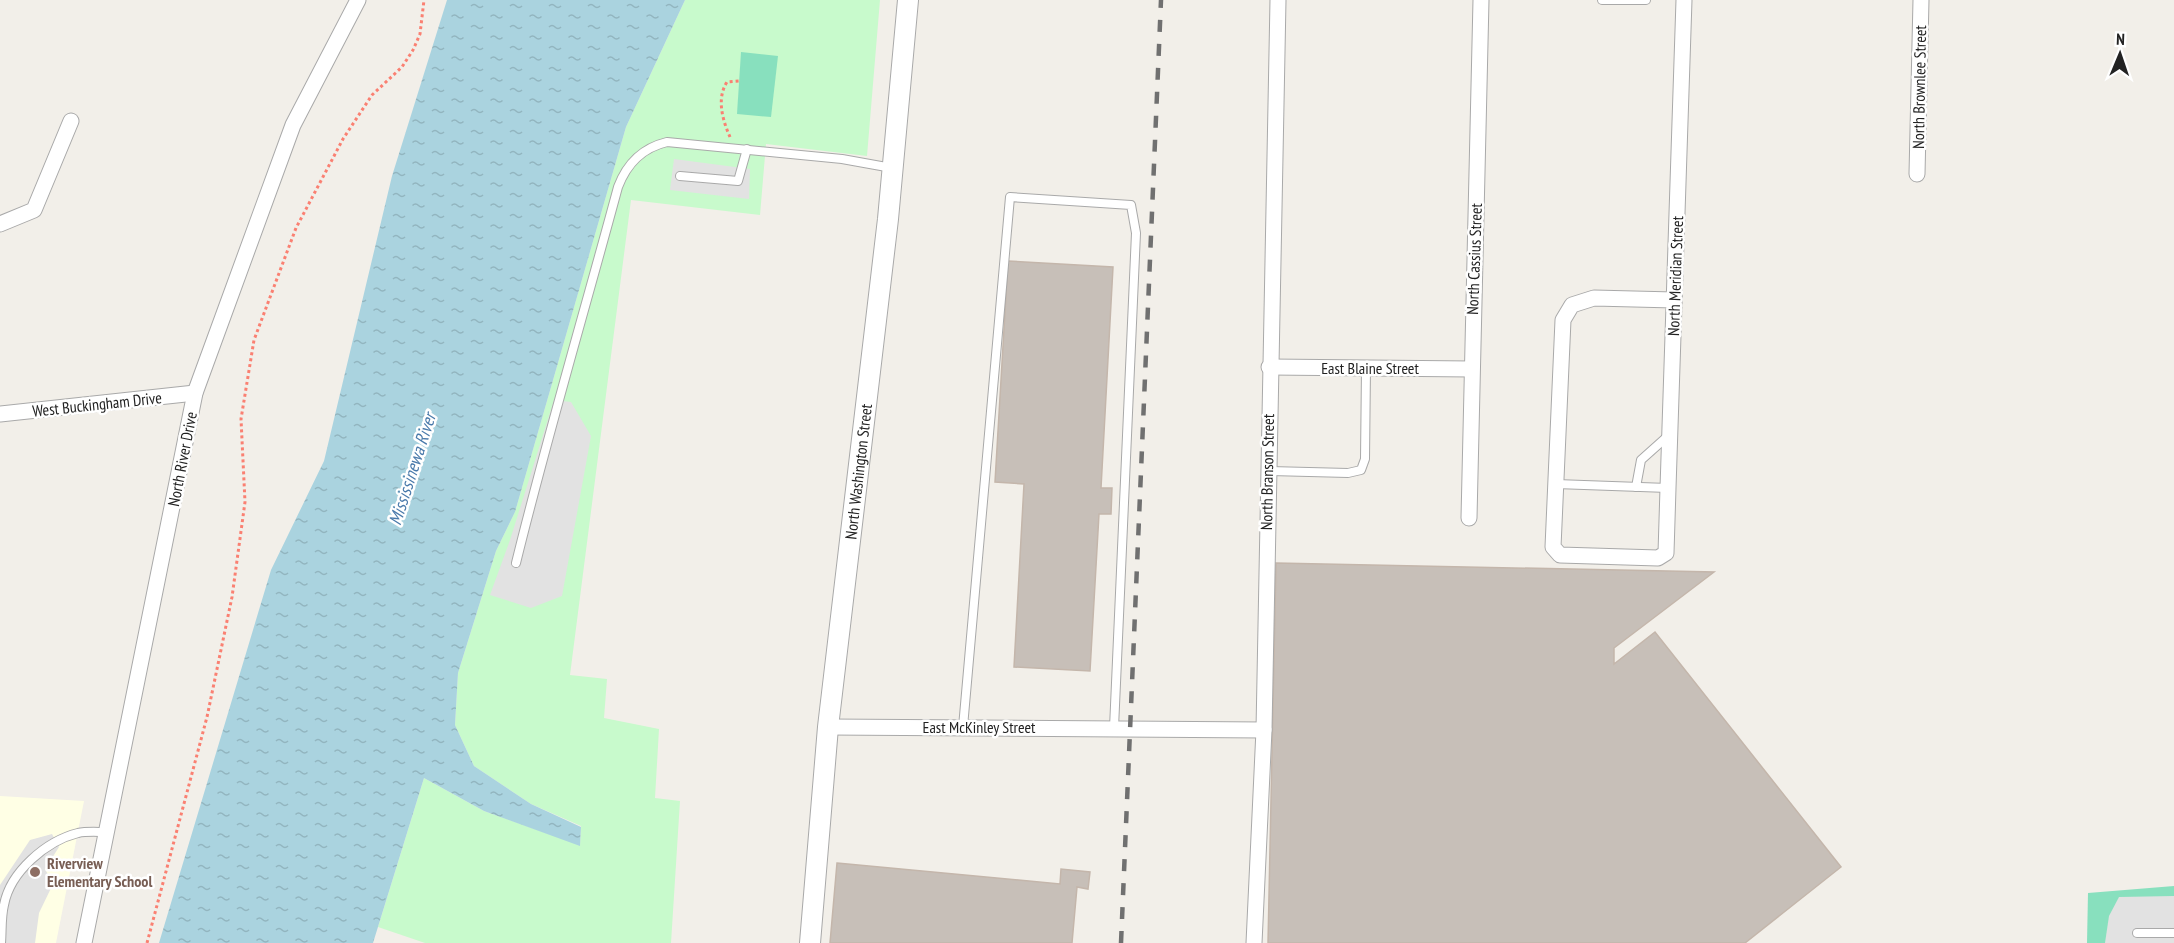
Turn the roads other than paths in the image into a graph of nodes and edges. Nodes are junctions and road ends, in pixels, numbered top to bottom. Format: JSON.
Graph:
{"nodes":[{"id":1,"x":358,"y":0,"type":"edge"},
{"id":2,"x":909,"y":0,"type":"edge"},
{"id":3,"x":1278,"y":0,"type":"edge"},
{"id":4,"x":1481,"y":0,"type":"edge"},
{"id":5,"x":1602,"y":0,"type":"edge"},
{"id":6,"x":1646,"y":0,"type":"edge"},
{"id":7,"x":1684,"y":0,"type":"edge"},
{"id":8,"x":1921,"y":0,"type":"edge"},
{"id":9,"x":71,"y":121,"type":"dead end"},
{"id":10,"x":747,"y":149,"type":"junction"},
{"id":11,"x":893,"y":168,"type":"junction"},
{"id":12,"x":1917,"y":174,"type":"dead end"},
{"id":13,"x":680,"y":176,"type":"dead end"},
{"id":14,"x":0,"y":224,"type":"edge"},
{"id":15,"x":1674,"y":300,"type":"junction"},
{"id":16,"x":1269,"y":368,"type":"junction"},
{"id":17,"x":1366,"y":368,"type":"junction"},
{"id":18,"x":1471,"y":369,"type":"junction"},
{"id":19,"x":195,"y":393,"type":"junction"},
{"id":20,"x":0,"y":414,"type":"edge"},
{"id":21,"x":1670,"y":434,"type":"junction"},
{"id":22,"x":1268,"y":471,"type":"junction"},
{"id":23,"x":1556,"y":484,"type":"junction"},
{"id":24,"x":1636,"y":487,"type":"junction"},
{"id":25,"x":1668,"y":488,"type":"junction"},
{"id":26,"x":1469,"y":518,"type":"dead end"},
{"id":27,"x":516,"y":563,"type":"dead end"},
{"id":28,"x":828,"y":727,"type":"junction"},
{"id":29,"x":963,"y":727,"type":"junction"},
{"id":30,"x":1114,"y":728,"type":"junction"},
{"id":31,"x":1264,"y":730,"type":"junction"},
{"id":32,"x":106,"y":832,"type":"junction"},
{"id":33,"x":2138,"y":933,"type":"dead end"},
{"id":34,"x":2174,"y":933,"type":"edge"},
{"id":35,"x":1,"y":943,"type":"edge"},
{"id":36,"x":84,"y":943,"type":"edge"},
{"id":37,"x":810,"y":943,"type":"edge"},
{"id":38,"x":1254,"y":943,"type":"edge"}],
"edges":[{"from":1,"to":19,"type":"street","name":"North River Drive"},
{"from":2,"to":11,"type":"street","name":"North Washington Street"},
{"from":3,"to":16,"type":"street","name":"North Branson Street"},
{"from":4,"to":18,"type":"street","name":"North Cassius Street"},
{"from":5,"to":6,"type":"lane"},
{"from":7,"to":15,"type":"street","name":"North Meridian Street"},
{"from":8,"to":12,"type":"street","name":"North Brownlee Street"},
{"from":9,"to":14,"type":"street"},
{"from":10,"to":11,"type":"lane"},
{"from":10,"to":13,"type":"lane"},
{"from":10,"to":27,"type":"lane"},
{"from":11,"to":28,"type":"street","name":"North Washington Street"},
{"from":15,"to":21,"type":"street","name":"North Meridian Street"},
{"from":15,"to":23,"type":"street"},
{"from":16,"to":17,"type":"street","name":"East Blaine Street"},
{"from":16,"to":22,"type":"street","name":"North Branson Street"},
{"from":17,"to":18,"type":"street","name":"East Blaine Street"},
{"from":17,"to":22,"type":"lane"},
{"from":18,"to":26,"type":"street","name":"North Cassius Street"},
{"from":19,"to":20,"type":"street","name":"West Buckingham Drive"},
{"from":19,"to":32,"type":"street","name":"North River Drive"},
{"from":21,"to":24,"type":"lane"},
{"from":21,"to":25,"type":"street","name":"North Meridian Street"},
{"from":22,"to":31,"type":"street","name":"North Branson Street"},
{"from":23,"to":24,"type":"lane"},
{"from":23,"to":25,"type":"street","name":"North Meridian Street"},
{"from":24,"to":25,"type":"lane"},
{"from":28,"to":29,"type":"street","name":"East McKinley Street"},
{"from":28,"to":37,"type":"street","name":"North Washington Street"},
{"from":29,"to":30,"type":"street","name":"East McKinley Street"},
{"from":29,"to":30,"type":"lane"},
{"from":30,"to":31,"type":"street","name":"East McKinley Street"},
{"from":31,"to":38,"type":"street","name":"North Branson Street"},
{"from":32,"to":35,"type":"lane"},
{"from":32,"to":36,"type":"street","name":"North River Drive"},
{"from":33,"to":34,"type":"lane"}]}
